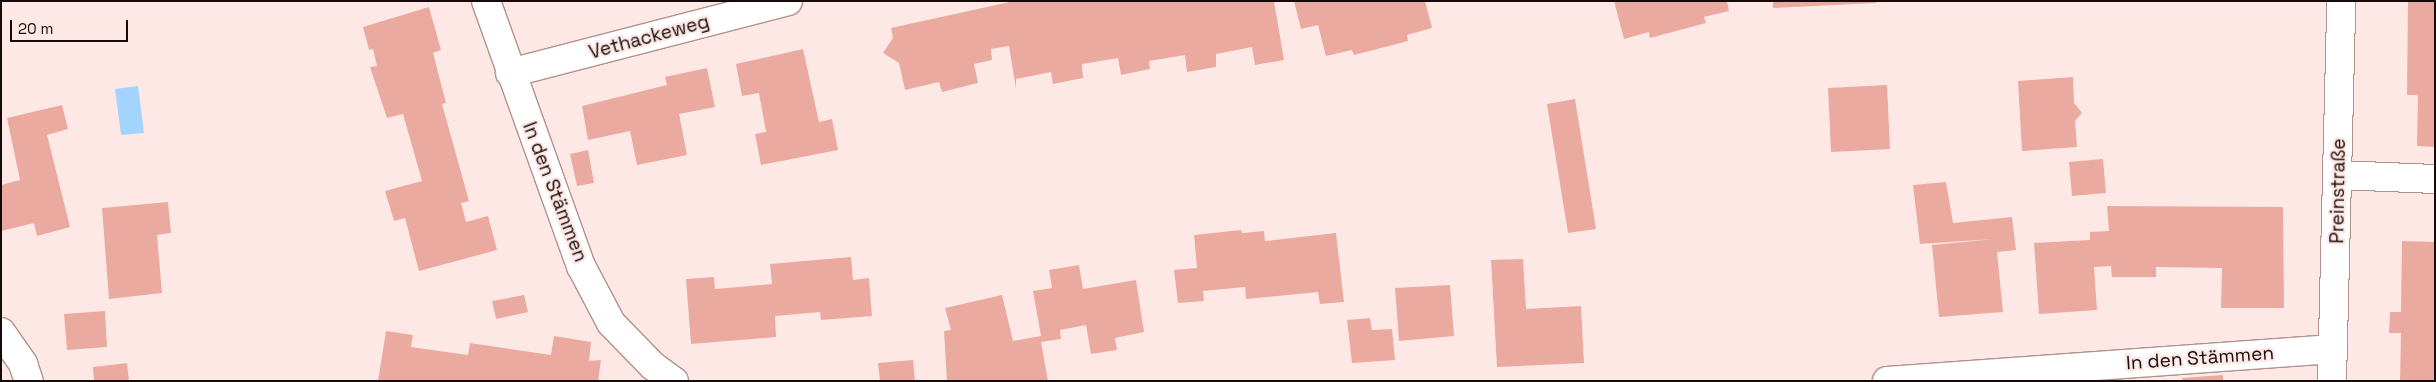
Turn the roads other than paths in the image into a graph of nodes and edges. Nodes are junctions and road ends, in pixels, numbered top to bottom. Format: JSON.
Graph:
{"nodes":[{"id":1,"x":486,"y":1,"type":"edge"},
{"id":2,"x":788,"y":1,"type":"edge"},
{"id":3,"x":2341,"y":1,"type":"edge"},
{"id":4,"x":510,"y":73,"type":"junction"},
{"id":5,"x":2339,"y":175,"type":"junction"},
{"id":6,"x":2435,"y":179,"type":"edge"},
{"id":7,"x":1,"y":332,"type":"edge"},
{"id":8,"x":2333,"y":349,"type":"junction"},
{"id":9,"x":656,"y":376,"type":"edge"},
{"id":10,"x":29,"y":381,"type":"edge"},
{"id":11,"x":1887,"y":381,"type":"edge"},
{"id":12,"x":2332,"y":381,"type":"edge"}],
"edges":[{"from":1,"to":4,"type":"street","name":"In den Stämmen"},
{"from":2,"to":4,"type":"street","name":"Vethackeweg"},
{"from":3,"to":5,"type":"street","name":"Preinstraße"},
{"from":4,"to":9,"type":"street","name":"In den Stämmen"},
{"from":5,"to":6,"type":"street"},
{"from":5,"to":8,"type":"street","name":"Preinstraße"},
{"from":7,"to":10,"type":"street"},
{"from":8,"to":11,"type":"street","name":"In den Stämmen"},
{"from":8,"to":12,"type":"street","name":"Preinstraße"}]}
